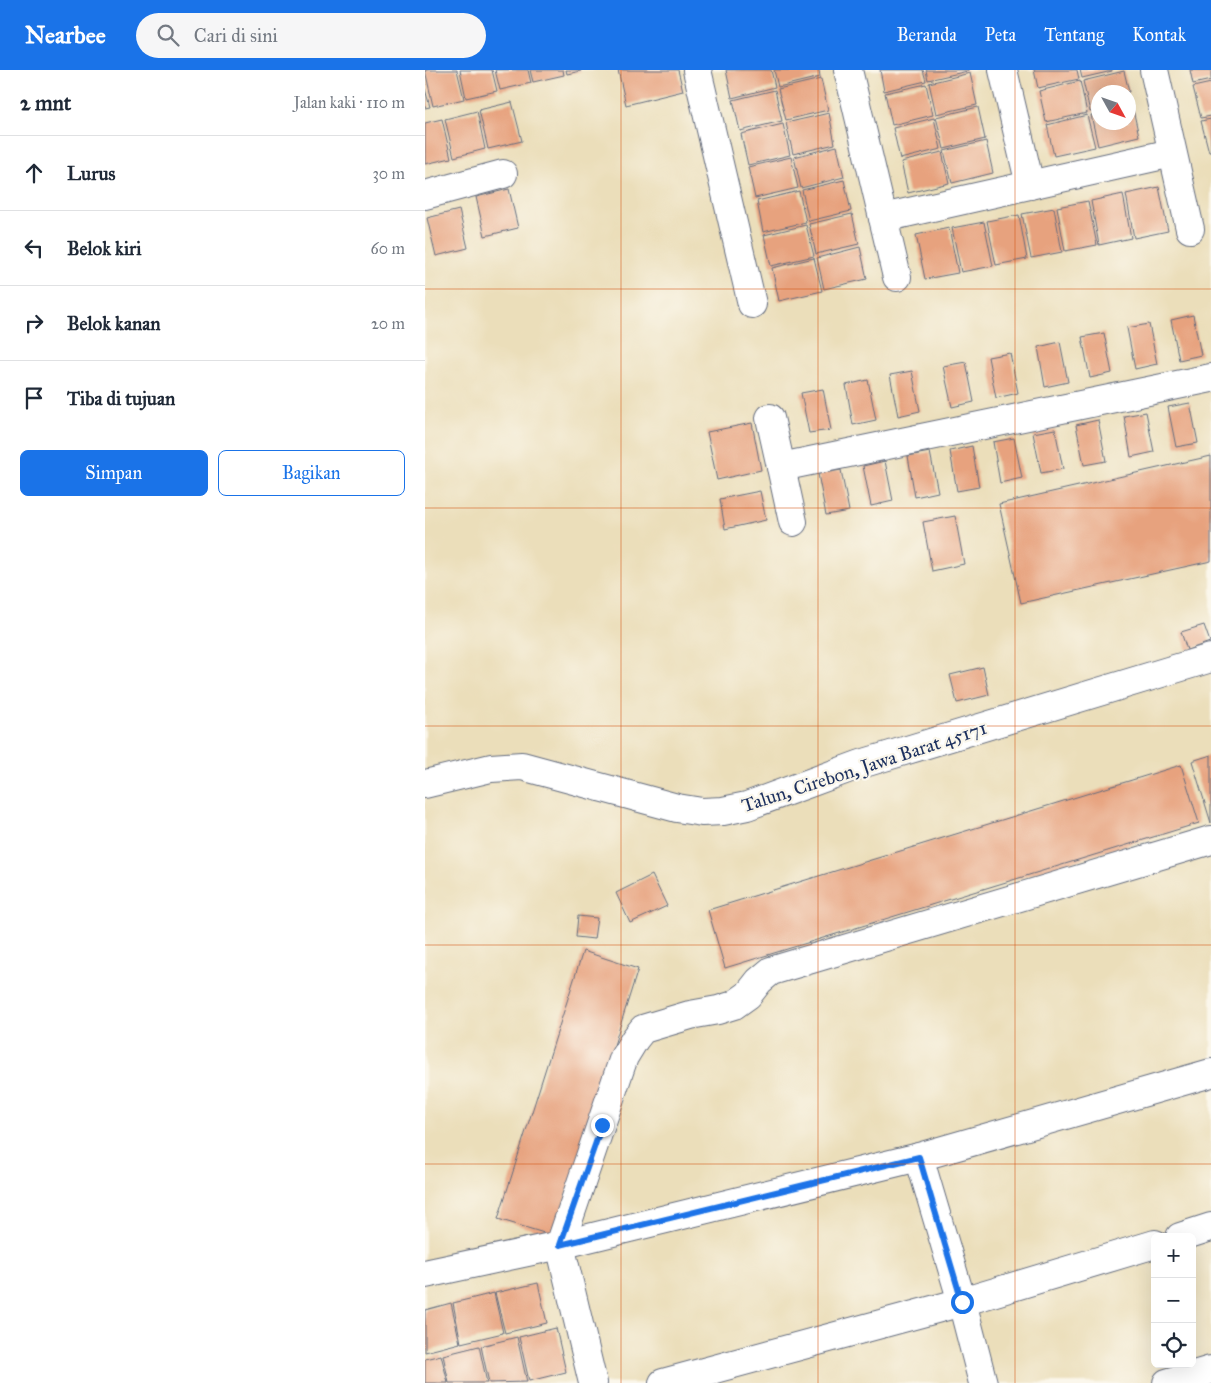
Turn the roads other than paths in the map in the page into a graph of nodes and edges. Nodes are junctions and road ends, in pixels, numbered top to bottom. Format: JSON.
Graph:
{"nodes":[{"id":1,"x":697,"y":70,"type":"edge"},
{"id":2,"x":848,"y":70,"type":"edge"},
{"id":3,"x":1003,"y":70,"type":"edge"},
{"id":4,"x":1154,"y":70,"type":"edge"},
{"id":5,"x":1172,"y":152,"type":"junction"},
{"id":6,"x":503,"y":174,"type":"dead end"},
{"id":7,"x":1030,"y":185,"type":"junction"},
{"id":8,"x":425,"y":195,"type":"edge"},
{"id":9,"x":883,"y":218,"type":"junction"},
{"id":10,"x":1189,"y":229,"type":"dead end"},
{"id":11,"x":897,"y":277,"type":"dead end"},
{"id":12,"x":752,"y":304,"type":"dead end"},
{"id":13,"x":1211,"y":378,"type":"edge"},
{"id":14,"x":770,"y":418,"type":"dead end"},
{"id":15,"x":781,"y":467,"type":"junction"},
{"id":16,"x":793,"y":522,"type":"dead end"},
{"id":17,"x":1211,"y":658,"type":"edge"},
{"id":18,"x":425,"y":784,"type":"edge"},
{"id":19,"x":1211,"y":840,"type":"edge"},
{"id":20,"x":1211,"y":1073,"type":"edge"},
{"id":21,"x":919,"y":1157,"type":"junction"},
{"id":22,"x":1211,"y":1227,"type":"edge"},
{"id":23,"x":1192,"y":1233,"type":"edge"},
{"id":24,"x":560,"y":1245,"type":"junction"},
{"id":25,"x":1151,"y":1245,"type":"edge"},
{"id":26,"x":425,"y":1274,"type":"edge"},
{"id":27,"x":962,"y":1302,"type":"junction"},
{"id":28,"x":1211,"y":1370,"type":"edge"},
{"id":29,"x":593,"y":1383,"type":"edge"},
{"id":30,"x":663,"y":1383,"type":"edge"},
{"id":31,"x":983,"y":1383,"type":"edge"},
{"id":32,"x":1167,"y":1383,"type":"edge"}],
"edges":[{"from":1,"to":12,"type":"street"},
{"from":2,"to":9,"type":"street"},
{"from":3,"to":7,"type":"street"},
{"from":4,"to":5,"type":"street"},
{"from":5,"to":7,"type":"street"},
{"from":5,"to":10,"type":"street"},
{"from":6,"to":8,"type":"street"},
{"from":7,"to":9,"type":"street"},
{"from":9,"to":11,"type":"street"},
{"from":13,"to":15,"type":"street"},
{"from":14,"to":15,"type":"street"},
{"from":15,"to":16,"type":"street"},
{"from":17,"to":18,"type":"street","name":"Talun, Cirebon, Jawa Barat 45171"},
{"from":19,"to":24,"type":"street"},
{"from":20,"to":21,"type":"street"},
{"from":21,"to":24,"type":"street"},
{"from":21,"to":27,"type":"street"},
{"from":22,"to":23,"type":"street"},
{"from":24,"to":26,"type":"street"},
{"from":24,"to":29,"type":"street"},
{"from":25,"to":27,"type":"street"},
{"from":27,"to":30,"type":"street"},
{"from":27,"to":31,"type":"street"},
{"from":28,"to":32,"type":"street"}]}
